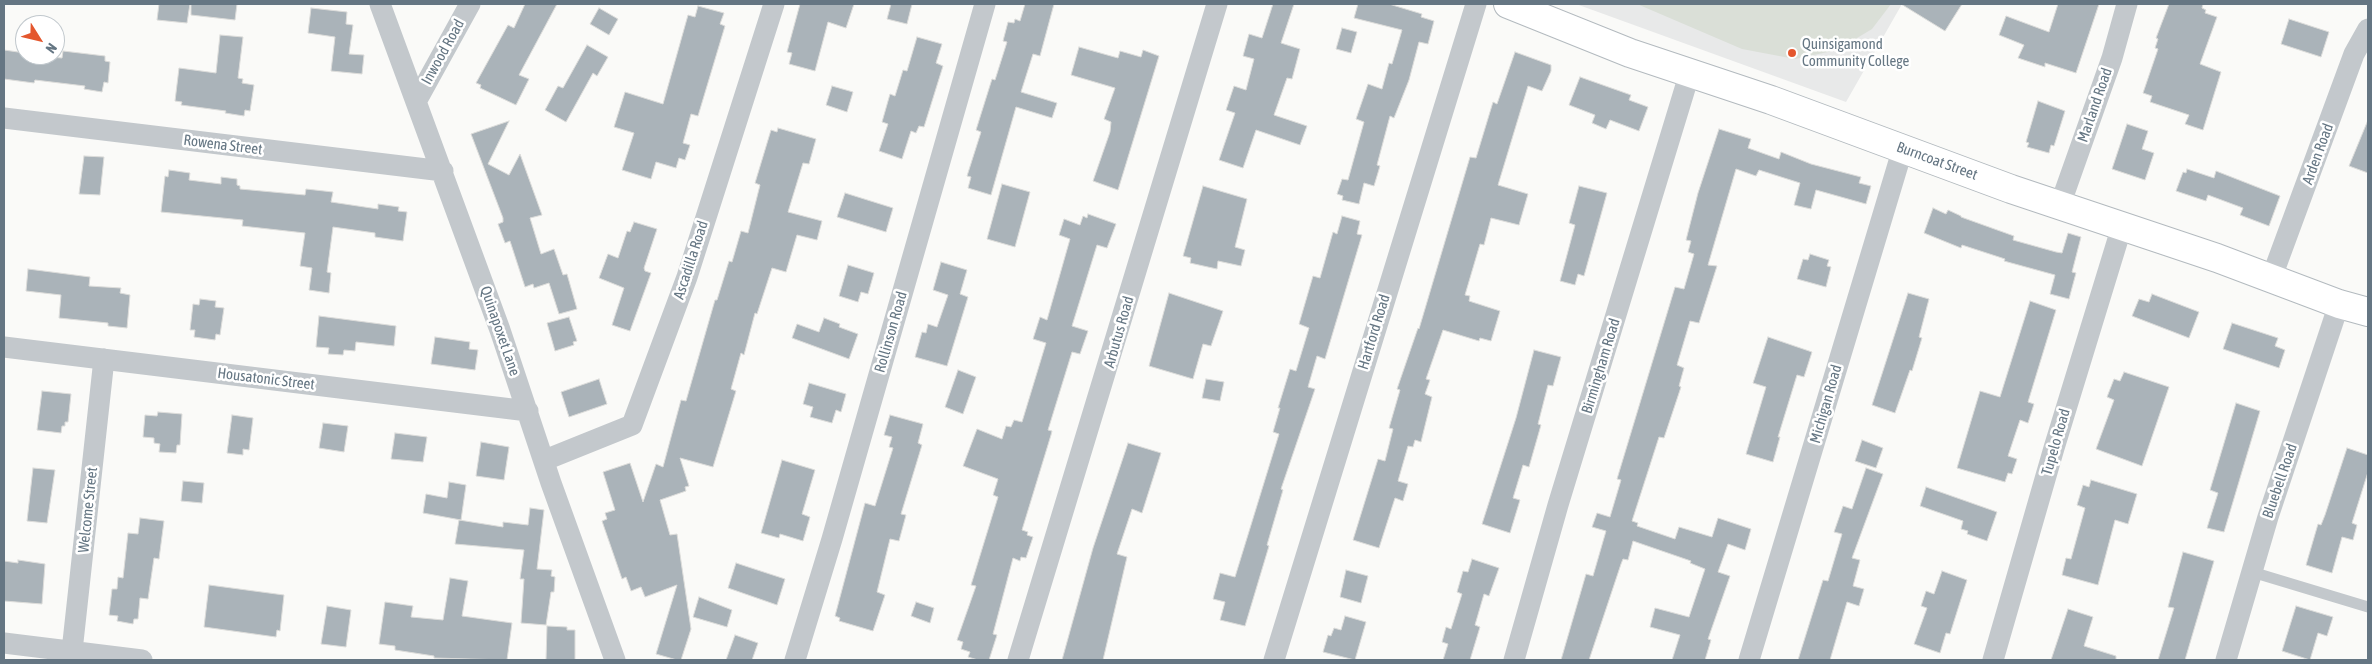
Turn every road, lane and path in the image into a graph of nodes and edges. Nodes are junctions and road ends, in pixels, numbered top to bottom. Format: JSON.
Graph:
{"nodes":[{"id":1,"x":380,"y":4,"type":"edge"},
{"id":2,"x":470,"y":4,"type":"edge"},
{"id":3,"x":774,"y":4,"type":"edge"},
{"id":4,"x":985,"y":4,"type":"edge"},
{"id":5,"x":1217,"y":4,"type":"edge"},
{"id":6,"x":1476,"y":4,"type":"edge"},
{"id":7,"x":1508,"y":4,"type":"edge"},
{"id":8,"x":2128,"y":4,"type":"edge"},
{"id":9,"x":2368,"y":29,"type":"edge"},
{"id":10,"x":2362,"y":54,"type":"edge"},
{"id":11,"x":1690,"y":72,"type":"junction"},
{"id":12,"x":417,"y":100,"type":"junction"},
{"id":13,"x":4,"y":118,"type":"edge"},
{"id":14,"x":1903,"y":148,"type":"junction"},
{"id":15,"x":443,"y":171,"type":"junction"},
{"id":16,"x":2060,"y":205,"type":"junction"},
{"id":17,"x":2122,"y":226,"type":"junction"},
{"id":18,"x":2271,"y":279,"type":"junction"},
{"id":19,"x":2339,"y":304,"type":"junction"},
{"id":20,"x":2368,"y":312,"type":"edge"},
{"id":21,"x":4,"y":347,"type":"edge"},
{"id":22,"x":104,"y":359,"type":"junction"},
{"id":23,"x":528,"y":412,"type":"junction"},
{"id":24,"x":545,"y":460,"type":"junction"},
{"id":25,"x":2252,"y":572,"type":"junction"},
{"id":26,"x":2368,"y":607,"type":"edge"},
{"id":27,"x":4,"y":643,"type":"edge"},
{"id":28,"x":71,"y":656,"type":"edge"},
{"id":29,"x":142,"y":660,"type":"edge"},
{"id":30,"x":615,"y":660,"type":"edge"},
{"id":31,"x":795,"y":660,"type":"edge"},
{"id":32,"x":1018,"y":660,"type":"edge"},
{"id":33,"x":1274,"y":660,"type":"edge"},
{"id":34,"x":1514,"y":660,"type":"edge"},
{"id":35,"x":1750,"y":660,"type":"edge"},
{"id":36,"x":1993,"y":660,"type":"edge"},
{"id":37,"x":2226,"y":660,"type":"edge"}],
"edges":[{"from":1,"to":12,"type":"street","name":"Quinapoxet Lane"},
{"from":2,"to":12,"type":"street","name":"Inwood Road"},
{"from":3,"to":24,"type":"street","name":"Ascadilla Road"},
{"from":4,"to":31,"type":"street","name":"Rollinson Road"},
{"from":5,"to":32,"type":"street","name":"Arbutus Road"},
{"from":6,"to":33,"type":"street","name":"Hartford Road"},
{"from":7,"to":11,"type":"main road","name":"Burncoat Street"},
{"from":8,"to":16,"type":"street","name":"Marland Road"},
{"from":9,"to":10,"type":"street","name":"Arden Road"},
{"from":10,"to":18,"type":"street","name":"Arden Road"},
{"from":11,"to":14,"type":"main road","name":"Burncoat Street"},
{"from":11,"to":34,"type":"street","name":"Birmingham Road"},
{"from":12,"to":15,"type":"street","name":"Quinapoxet Lane"},
{"from":13,"to":15,"type":"street","name":"Rowena Street"},
{"from":14,"to":16,"type":"main road","name":"Burncoat Street"},
{"from":14,"to":35,"type":"street","name":"Michigan Road"},
{"from":15,"to":23,"type":"street","name":"Quinapoxet Lane"},
{"from":16,"to":17,"type":"main road","name":"Burncoat Street"},
{"from":17,"to":18,"type":"main road","name":"Burncoat Street"},
{"from":17,"to":36,"type":"street","name":"Tupelo Road"},
{"from":18,"to":19,"type":"main road","name":"Burncoat Street"},
{"from":19,"to":20,"type":"main road","name":"Burncoat Street"},
{"from":19,"to":25,"type":"street","name":"Bluebell Road"},
{"from":21,"to":22,"type":"street","name":"Housatonic Street"},
{"from":22,"to":23,"type":"street","name":"Housatonic Street"},
{"from":22,"to":28,"type":"street","name":"Welcome Street"},
{"from":23,"to":24,"type":"street","name":"Quinapoxet Lane"},
{"from":24,"to":30,"type":"street","name":"Quinapoxet Lane"},
{"from":25,"to":26,"type":"lane"},
{"from":25,"to":37,"type":"street","name":"Bluebell Road"},
{"from":27,"to":28,"type":"street"},
{"from":28,"to":29,"type":"street"}]}
